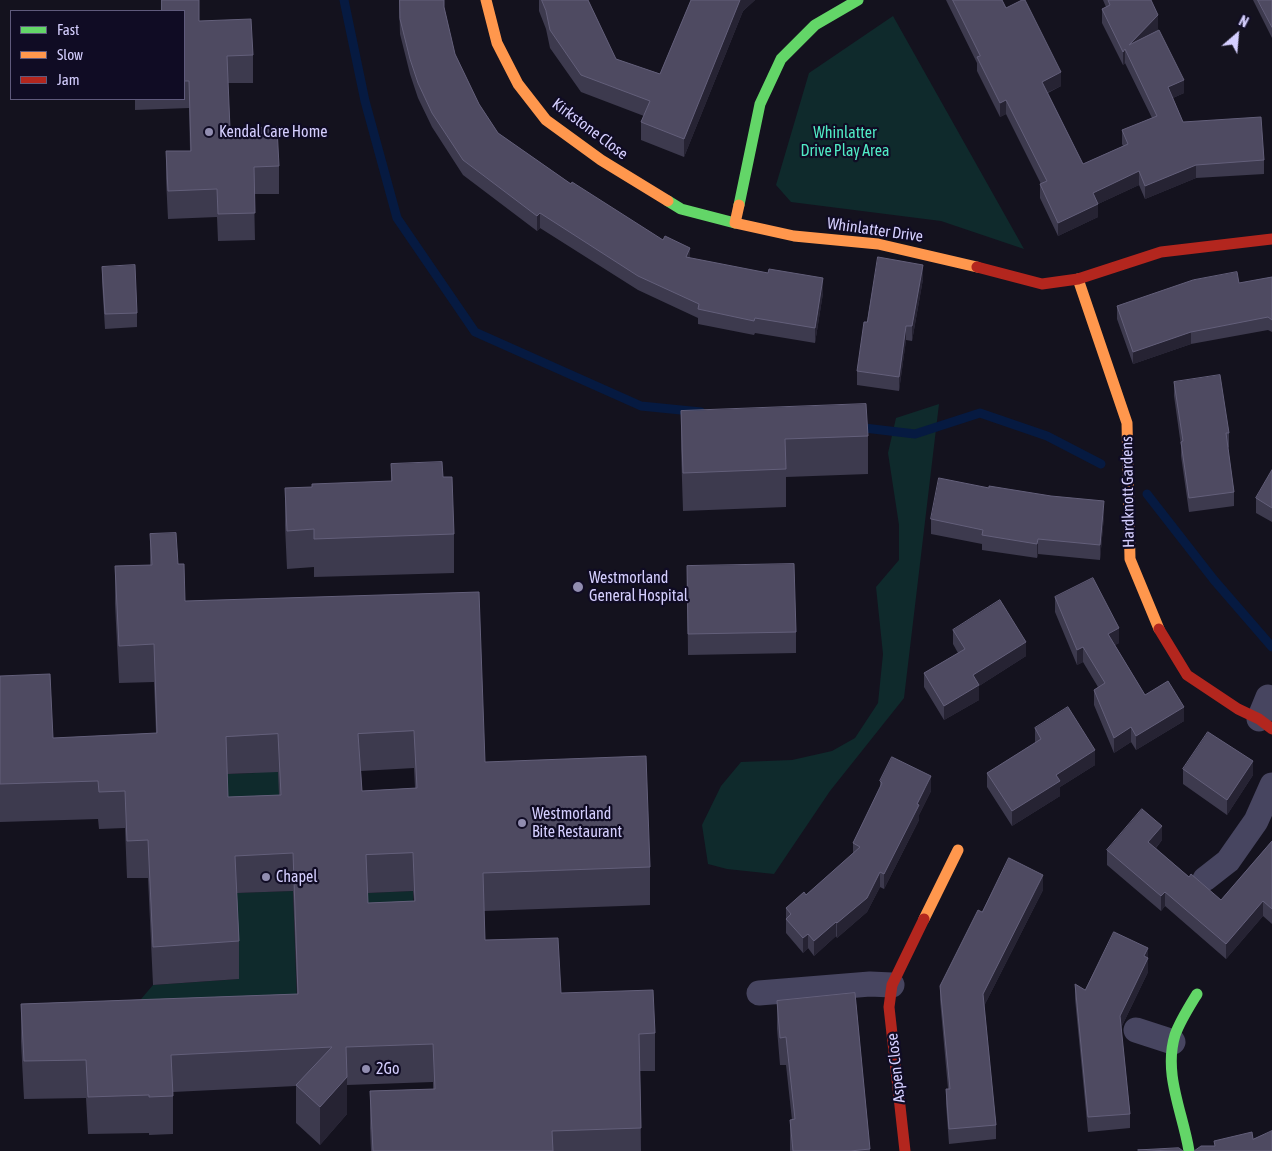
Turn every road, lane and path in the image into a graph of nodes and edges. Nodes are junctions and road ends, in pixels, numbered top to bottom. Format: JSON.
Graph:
{"nodes":[{"id":1,"x":486,"y":0,"type":"edge"},
{"id":2,"x":858,"y":0,"type":"edge"},
{"id":3,"x":735,"y":223,"type":"junction"},
{"id":4,"x":1272,"y":239,"type":"edge"},
{"id":5,"x":1078,"y":279,"type":"junction"},
{"id":6,"x":1266,"y":715,"type":"edge"},
{"id":7,"x":1272,"y":785,"type":"edge"},
{"id":8,"x":958,"y":850,"type":"dead end"},
{"id":9,"x":1205,"y":879,"type":"dead end"},
{"id":10,"x":892,"y":985,"type":"junction"},
{"id":11,"x":759,"y":993,"type":"dead end"},
{"id":12,"x":1196,"y":994,"type":"dead end"},
{"id":13,"x":1136,"y":1030,"type":"dead end"},
{"id":14,"x":1173,"y":1042,"type":"junction"},
{"id":15,"x":905,"y":1151,"type":"edge"},
{"id":16,"x":1190,"y":1151,"type":"edge"}],
"edges":[{"from":1,"to":3,"type":"street","name":"Kirkstone Close"},
{"from":2,"to":3,"type":"street"},
{"from":3,"to":5,"type":"street","name":"Whinlatter Drive"},
{"from":4,"to":5,"type":"street","name":"Whinlatter Drive"},
{"from":5,"to":6,"type":"street","name":"Hardknott Gardens"},
{"from":7,"to":9,"type":"street"},
{"from":8,"to":10,"type":"street","name":"Aspen Close"},
{"from":10,"to":11,"type":"street"},
{"from":10,"to":15,"type":"street","name":"Aspen Close"},
{"from":12,"to":14,"type":"street"},
{"from":13,"to":14,"type":"street"},
{"from":14,"to":16,"type":"street"}]}
